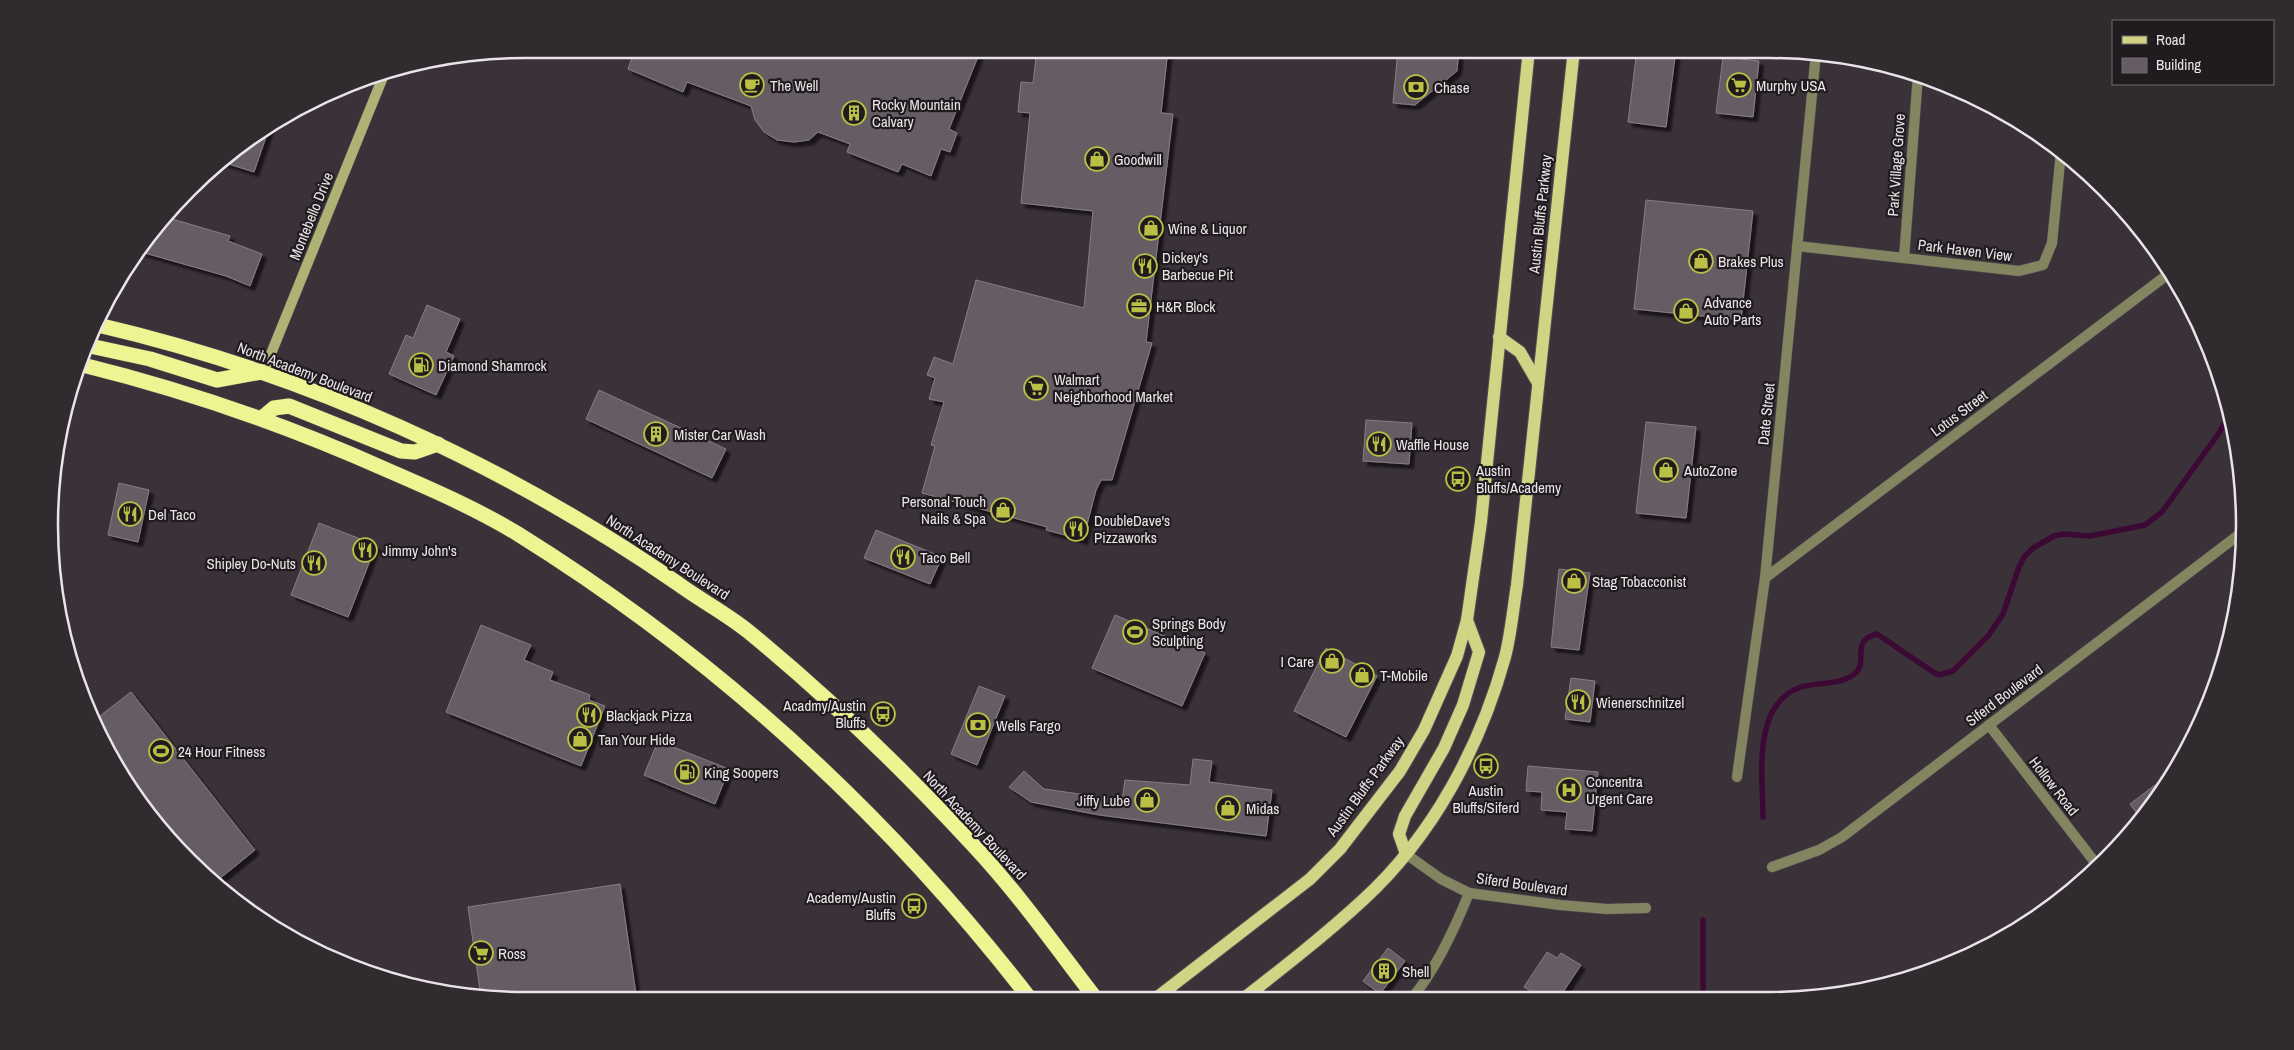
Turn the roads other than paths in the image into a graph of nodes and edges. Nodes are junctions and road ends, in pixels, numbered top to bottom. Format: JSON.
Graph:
{"nodes":[{"id":1,"x":1528,"y":58,"type":"edge"},
{"id":2,"x":1573,"y":58,"type":"edge"},
{"id":3,"x":1815,"y":60,"type":"edge"},
{"id":4,"x":382,"y":80,"type":"edge"},
{"id":5,"x":1918,"y":82,"type":"edge"},
{"id":6,"x":2060,"y":159,"type":"edge"},
{"id":7,"x":1797,"y":246,"type":"junction"},
{"id":8,"x":1904,"y":258,"type":"junction"},
{"id":9,"x":2165,"y":276,"type":"edge"},
{"id":10,"x":102,"y":326,"type":"edge"},
{"id":11,"x":1499,"y":337,"type":"junction"},
{"id":12,"x":93,"y":347,"type":"edge"},
{"id":13,"x":86,"y":366,"type":"edge"},
{"id":14,"x":264,"y":371,"type":"junction"},
{"id":15,"x":1538,"y":383,"type":"junction"},
{"id":16,"x":262,"y":418,"type":"junction"},
{"id":17,"x":438,"y":444,"type":"junction"},
{"id":18,"x":2236,"y":537,"type":"edge"},
{"id":19,"x":1765,"y":578,"type":"junction"},
{"id":20,"x":1467,"y":620,"type":"junction"},
{"id":21,"x":1989,"y":725,"type":"junction"},
{"id":22,"x":1737,"y":777,"type":"dead end"},
{"id":23,"x":1406,"y":854,"type":"junction"},
{"id":24,"x":2094,"y":861,"type":"edge"},
{"id":25,"x":1772,"y":867,"type":"dead end"},
{"id":26,"x":1469,"y":893,"type":"junction"},
{"id":27,"x":1646,"y":908,"type":"dead end"},
{"id":28,"x":1025,"y":992,"type":"edge"},
{"id":29,"x":1090,"y":992,"type":"edge"},
{"id":30,"x":1164,"y":992,"type":"edge"},
{"id":31,"x":1252,"y":992,"type":"edge"},
{"id":32,"x":1416,"y":992,"type":"edge"}],
"edges":[{"from":1,"to":11,"type":"main road","name":"Austin Bluffs Parkway"},
{"from":2,"to":15,"type":"main road","name":"Austin Bluffs Parkway"},
{"from":3,"to":7,"type":"street","name":"Date Street"},
{"from":4,"to":14,"type":"street","name":"Montebello Drive"},
{"from":5,"to":8,"type":"street","name":"Park Village Grove"},
{"from":6,"to":8,"type":"street","name":"Park Haven View"},
{"from":7,"to":8,"type":"street","name":"Park Haven View"},
{"from":7,"to":19,"type":"street","name":"Date Street"},
{"from":9,"to":19,"type":"street","name":"Lotus Street"},
{"from":10,"to":14,"type":"highway","name":"North Academy Boulevard"},
{"from":11,"to":15,"type":"main road"},
{"from":11,"to":20,"type":"main road","name":"Austin Bluffs Parkway"},
{"from":12,"to":14,"type":"highway"},
{"from":13,"to":16,"type":"highway"},
{"from":14,"to":17,"type":"highway","name":"North Academy Boulevard"},
{"from":15,"to":23,"type":"main road","name":"Austin Bluffs Parkway"},
{"from":16,"to":17,"type":"highway"},
{"from":16,"to":28,"type":"highway"},
{"from":17,"to":29,"type":"highway","name":"North Academy Boulevard"},
{"from":18,"to":21,"type":"street","name":"Siferd Boulevard"},
{"from":19,"to":22,"type":"street","name":"Date Street"},
{"from":20,"to":23,"type":"main road"},
{"from":20,"to":30,"type":"main road","name":"Austin Bluffs Parkway"},
{"from":21,"to":24,"type":"street","name":"Hollow Road"},
{"from":21,"to":25,"type":"street","name":"Siferd Boulevard"},
{"from":23,"to":26,"type":"street","name":"Siferd Boulevard"},
{"from":23,"to":31,"type":"main road","name":"Austin Bluffs Parkway"},
{"from":26,"to":27,"type":"street","name":"Siferd Boulevard"},
{"from":26,"to":32,"type":"street"}]}
